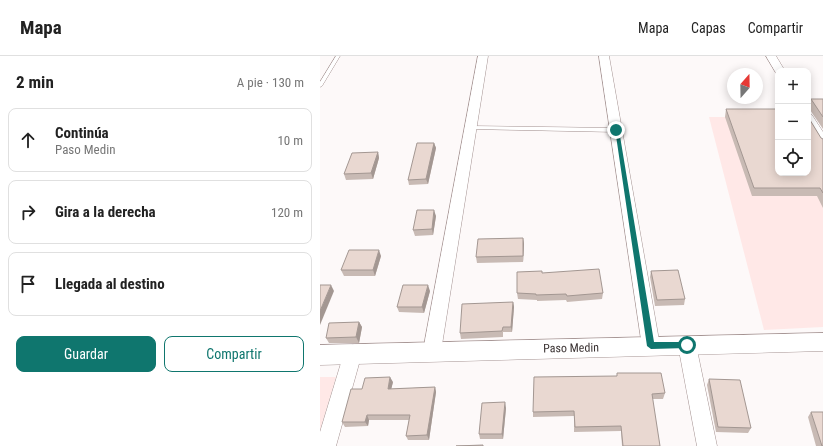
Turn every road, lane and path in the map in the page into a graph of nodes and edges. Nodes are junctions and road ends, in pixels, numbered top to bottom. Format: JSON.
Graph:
{"nodes":[{"id":1,"x":338,"y":56,"type":"edge"},
{"id":2,"x":483,"y":56,"type":"edge"},
{"id":3,"x":604,"y":56,"type":"edge"},
{"id":4,"x":771,"y":56,"type":"edge"},
{"id":5,"x":778,"y":68,"type":"edge"},
{"id":6,"x":320,"y":86,"type":"edge"},
{"id":7,"x":811,"y":122,"type":"edge"},
{"id":8,"x":470,"y":128,"type":"junction"},
{"id":9,"x":616,"y":130,"type":"junction"},
{"id":10,"x":823,"y":142,"type":"edge"},
{"id":11,"x":823,"y":342,"type":"edge"},
{"id":12,"x":687,"y":345,"type":"junction"},
{"id":13,"x":651,"y":346,"type":"junction"},
{"id":14,"x":432,"y":351,"type":"junction"},
{"id":15,"x":353,"y":353,"type":"junction"},
{"id":16,"x":320,"y":355,"type":"edge"},
{"id":17,"x":326,"y":446,"type":"edge"},
{"id":18,"x":707,"y":446,"type":"edge"}],
"edges":[{"from":1,"to":6,"type":"lane"},
{"from":2,"to":8,"type":"street"},
{"from":3,"to":9,"type":"street"},
{"from":4,"to":5,"type":"street"},
{"from":7,"to":10,"type":"street"},
{"from":8,"to":9,"type":"lane"},
{"from":8,"to":14,"type":"street"},
{"from":9,"to":13,"type":"street"},
{"from":11,"to":12,"type":"street","name":"Paso Medin"},
{"from":12,"to":13,"type":"street","name":"Paso Medin"},
{"from":12,"to":18,"type":"street"},
{"from":13,"to":14,"type":"street","name":"Paso Medin"},
{"from":14,"to":15,"type":"street","name":"Paso Medin"},
{"from":15,"to":16,"type":"street","name":"Paso Medin"},
{"from":15,"to":17,"type":"street"}]}
